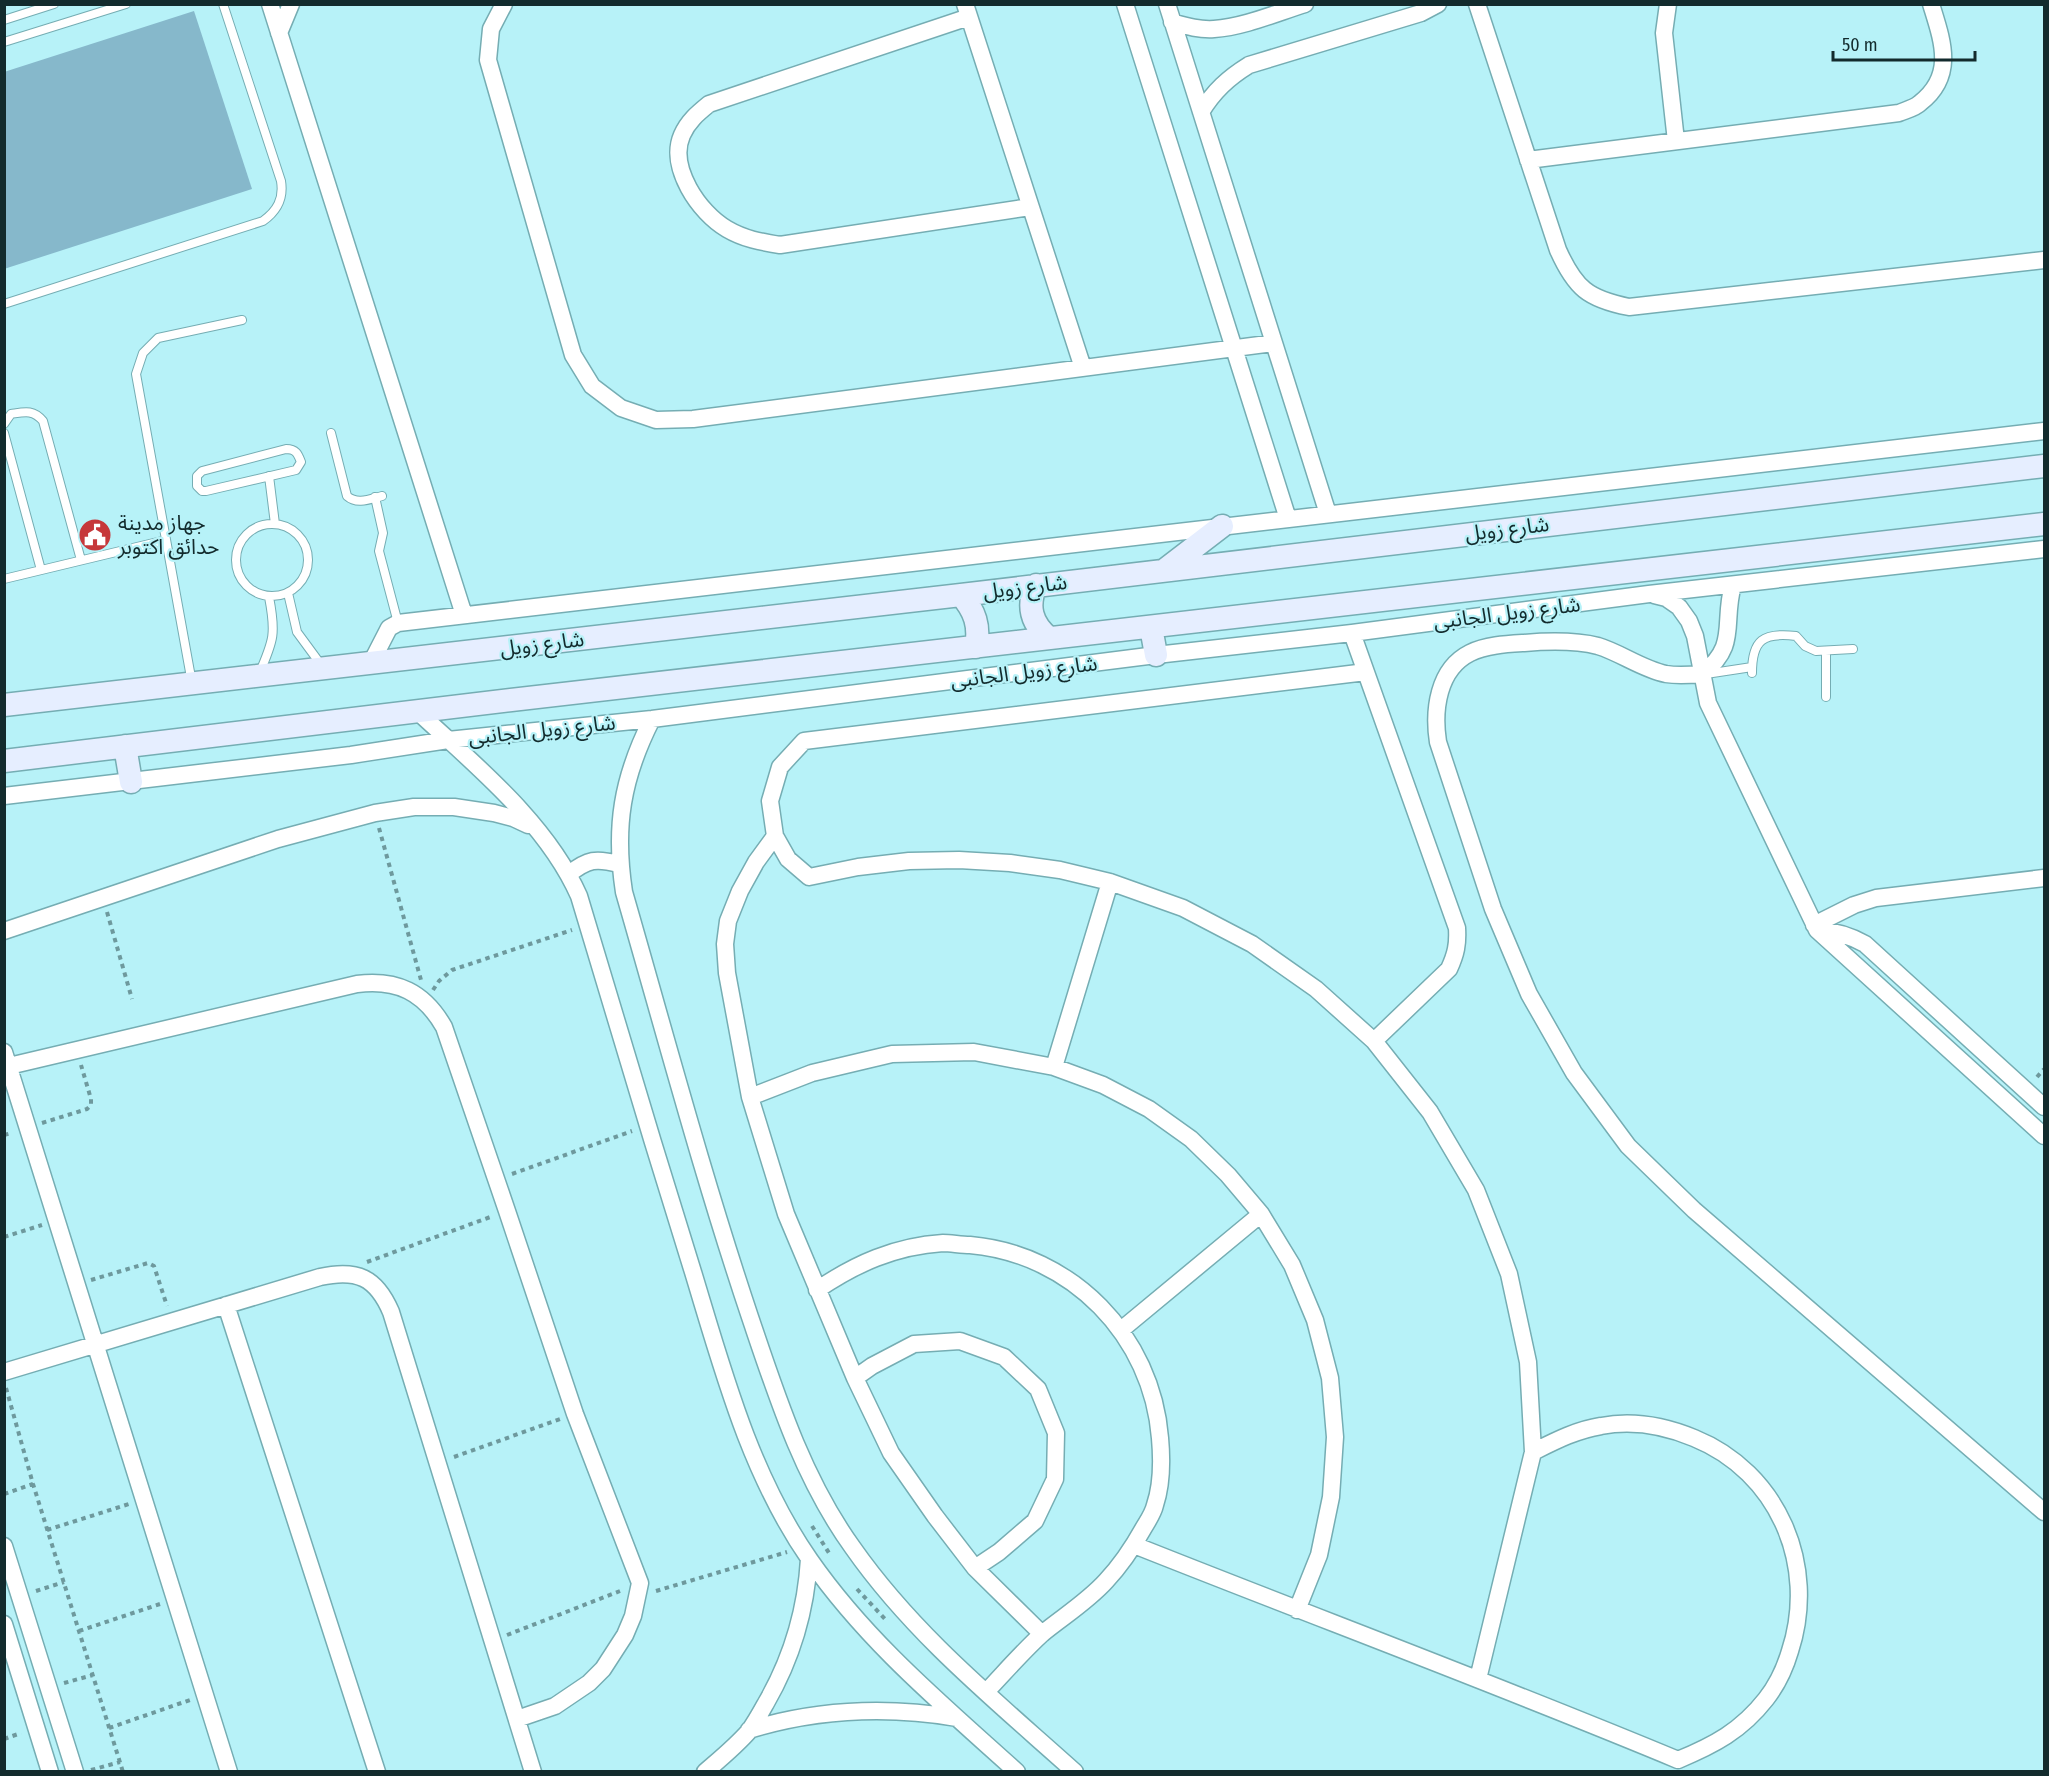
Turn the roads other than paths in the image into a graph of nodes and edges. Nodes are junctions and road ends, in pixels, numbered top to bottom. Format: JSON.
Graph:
{"nodes":[{"id":1,"x":54,"y":4,"type":"edge"},
{"id":2,"x":126,"y":4,"type":"edge"},
{"id":3,"x":223,"y":4,"type":"edge"},
{"id":4,"x":270,"y":4,"type":"edge"},
{"id":5,"x":291,"y":4,"type":"edge"},
{"id":6,"x":504,"y":4,"type":"edge"},
{"id":7,"x":1125,"y":4,"type":"edge"},
{"id":8,"x":1167,"y":4,"type":"edge"},
{"id":9,"x":1305,"y":4,"type":"edge"},
{"id":10,"x":1438,"y":4,"type":"edge"},
{"id":11,"x":1476,"y":4,"type":"edge"},
{"id":12,"x":1668,"y":4,"type":"edge"},
{"id":13,"x":1931,"y":4,"type":"edge"},
{"id":14,"x":967,"y":11,"type":"edge"},
{"id":15,"x":4,"y":20,"type":"edge"},
{"id":16,"x":1172,"y":22,"type":"junction"},
{"id":17,"x":279,"y":33,"type":"junction"},
{"id":18,"x":4,"y":42,"type":"edge"},
{"id":19,"x":1201,"y":112,"type":"junction"},
{"id":20,"x":1676,"y":141,"type":"junction"},
{"id":21,"x":1528,"y":160,"type":"junction"},
{"id":22,"x":1030,"y":207,"type":"junction"},
{"id":23,"x":2044,"y":260,"type":"edge"},
{"id":24,"x":4,"y":304,"type":"edge"},
{"id":25,"x":242,"y":320,"type":"dead end"},
{"id":26,"x":1274,"y":344,"type":"junction"},
{"id":27,"x":1234,"y":349,"type":"junction"},
{"id":28,"x":1083,"y":368,"type":"junction"},
{"id":29,"x":4,"y":424,"type":"edge"},
{"id":30,"x":2044,"y":431,"type":"edge"},
{"id":31,"x":4,"y":433,"type":"edge"},
{"id":32,"x":331,"y":433,"type":"dead end"},
{"id":33,"x":2044,"y":466,"type":"edge"},
{"id":34,"x":269,"y":476,"type":"junction"},
{"id":35,"x":1328,"y":514,"type":"junction"},
{"id":36,"x":1288,"y":519,"type":"junction"},
{"id":37,"x":275,"y":524,"type":"junction"},
{"id":38,"x":2044,"y":524,"type":"edge"},
{"id":39,"x":1222,"y":526,"type":"junction"},
{"id":40,"x":166,"y":540,"type":"junction"},
{"id":41,"x":2044,"y":549,"type":"edge"},
{"id":42,"x":81,"y":560,"type":"junction"},
{"id":43,"x":41,"y":570,"type":"junction"},
{"id":44,"x":1165,"y":570,"type":"junction"},
{"id":45,"x":4,"y":579,"type":"edge"},
{"id":46,"x":1036,"y":585,"type":"junction"},
{"id":47,"x":1733,"y":585,"type":"junction"},
{"id":48,"x":288,"y":593,"type":"junction"},
{"id":49,"x":1650,"y":594,"type":"junction"},
{"id":50,"x":961,"y":595,"type":"junction"},
{"id":51,"x":269,"y":597,"type":"junction"},
{"id":52,"x":464,"y":615,"type":"junction"},
{"id":53,"x":398,"y":622,"type":"junction"},
{"id":54,"x":1151,"y":627,"type":"junction"},
{"id":55,"x":1352,"y":633,"type":"junction"},
{"id":56,"x":1049,"y":638,"type":"junction"},
{"id":57,"x":976,"y":647,"type":"junction"},
{"id":58,"x":1852,"y":649,"type":"dead end"},
{"id":59,"x":1826,"y":651,"type":"junction"},
{"id":60,"x":1156,"y":655,"type":"junction"},
{"id":61,"x":371,"y":663,"type":"junction"},
{"id":62,"x":324,"y":668,"type":"junction"},
{"id":63,"x":1366,"y":672,"type":"junction"},
{"id":64,"x":1702,"y":674,"type":"junction"},
{"id":65,"x":257,"y":676,"type":"junction"},
{"id":66,"x":192,"y":684,"type":"junction"},
{"id":67,"x":1826,"y":697,"type":"dead end"},
{"id":68,"x":4,"y":705,"type":"edge"},
{"id":69,"x":417,"y":711,"type":"junction"},
{"id":70,"x":652,"y":718,"type":"junction"},
{"id":71,"x":448,"y":740,"type":"junction"},
{"id":72,"x":125,"y":746,"type":"junction"},
{"id":73,"x":4,"y":761,"type":"edge"},
{"id":74,"x":131,"y":782,"type":"junction"},
{"id":75,"x":4,"y":796,"type":"edge"},
{"id":76,"x":540,"y":831,"type":"junction"},
{"id":77,"x":775,"y":836,"type":"junction"},
{"id":78,"x":619,"y":864,"type":"junction"},
{"id":79,"x":569,"y":874,"type":"junction"},
{"id":80,"x":2044,"y":878,"type":"edge"},
{"id":81,"x":1110,"y":882,"type":"junction"},
{"id":82,"x":1815,"y":927,"type":"junction"},
{"id":83,"x":4,"y":931,"type":"edge"},
{"id":84,"x":1374,"y":1041,"type":"junction"},
{"id":85,"x":7,"y":1059,"type":"edge"},
{"id":86,"x":1054,"y":1067,"type":"junction"},
{"id":87,"x":750,"y":1097,"type":"junction"},
{"id":88,"x":2044,"y":1107,"type":"edge"},
{"id":89,"x":2044,"y":1136,"type":"edge"},
{"id":90,"x":1261,"y":1214,"type":"junction"},
{"id":91,"x":817,"y":1290,"type":"junction"},
{"id":92,"x":226,"y":1305,"type":"junction"},
{"id":93,"x":1121,"y":1330,"type":"junction"},
{"id":94,"x":96,"y":1345,"type":"junction"},
{"id":95,"x":4,"y":1372,"type":"edge"},
{"id":96,"x":855,"y":1378,"type":"junction"},
{"id":97,"x":1533,"y":1452,"type":"junction"},
{"id":98,"x":2044,"y":1512,"type":"edge"},
{"id":99,"x":1134,"y":1545,"type":"junction"},
{"id":100,"x":4,"y":1546,"type":"edge"},
{"id":101,"x":806,"y":1553,"type":"junction"},
{"id":102,"x":975,"y":1568,"type":"junction"},
{"id":103,"x":1298,"y":1610,"type":"junction"},
{"id":104,"x":4,"y":1624,"type":"edge"},
{"id":105,"x":1042,"y":1634,"type":"junction"},
{"id":106,"x":1478,"y":1680,"type":"junction"},
{"id":107,"x":986,"y":1692,"type":"junction"},
{"id":108,"x":957,"y":1718,"type":"junction"},
{"id":109,"x":517,"y":1719,"type":"junction"},
{"id":110,"x":749,"y":1730,"type":"junction"},
{"id":111,"x":50,"y":1772,"type":"edge"},
{"id":112,"x":75,"y":1772,"type":"edge"},
{"id":113,"x":229,"y":1772,"type":"edge"},
{"id":114,"x":377,"y":1772,"type":"edge"},
{"id":115,"x":533,"y":1772,"type":"edge"},
{"id":116,"x":705,"y":1772,"type":"edge"},
{"id":117,"x":1017,"y":1772,"type":"edge"},
{"id":118,"x":1075,"y":1772,"type":"edge"}],
"edges":[{"from":1,"to":15,"type":"lane"},
{"from":2,"to":18,"type":"lane"},
{"from":3,"to":24,"type":"lane"},
{"from":4,"to":17,"type":"street"},
{"from":5,"to":17,"type":"street"},
{"from":6,"to":28,"type":"street"},
{"from":7,"to":27,"type":"street"},
{"from":8,"to":16,"type":"street"},
{"from":9,"to":16,"type":"street"},
{"from":10,"to":19,"type":"street"},
{"from":11,"to":21,"type":"street"},
{"from":12,"to":20,"type":"street"},
{"from":13,"to":20,"type":"street"},
{"from":14,"to":22,"type":"street"},
{"from":14,"to":22,"type":"street"},
{"from":16,"to":19,"type":"street"},
{"from":17,"to":52,"type":"street"},
{"from":19,"to":26,"type":"street"},
{"from":20,"to":21,"type":"street"},
{"from":21,"to":23,"type":"street"},
{"from":22,"to":28,"type":"street"},
{"from":25,"to":40,"type":"lane"},
{"from":26,"to":27,"type":"street"},
{"from":26,"to":35,"type":"street"},
{"from":27,"to":28,"type":"street"},
{"from":27,"to":36,"type":"street"},
{"from":29,"to":42,"type":"lane"},
{"from":30,"to":35,"type":"street"},
{"from":31,"to":43,"type":"lane"},
{"from":32,"to":53,"type":"lane"},
{"from":33,"to":44,"type":"main road","name":"شارع زويل"},
{"from":34,"to":34,"type":"lane"},
{"from":34,"to":37,"type":"lane"},
{"from":35,"to":36,"type":"street"},
{"from":36,"to":39,"type":"street"},
{"from":37,"to":48,"type":"lane"},
{"from":37,"to":51,"type":"lane"},
{"from":38,"to":54,"type":"main road"},
{"from":39,"to":44,"type":"main road"},
{"from":39,"to":52,"type":"street"},
{"from":40,"to":42,"type":"lane"},
{"from":40,"to":66,"type":"lane"},
{"from":41,"to":47,"type":"street","name":"شارع زويل الجانبى"},
{"from":42,"to":43,"type":"lane"},
{"from":43,"to":45,"type":"lane"},
{"from":44,"to":46,"type":"main road","name":"شارع زويل"},
{"from":46,"to":50,"type":"main road","name":"شارع زويل"},
{"from":46,"to":56,"type":"main road"},
{"from":47,"to":49,"type":"street","name":"شارع زويل الجانبى"},
{"from":47,"to":64,"type":"street"},
{"from":48,"to":51,"type":"lane"},
{"from":48,"to":62,"type":"lane"},
{"from":49,"to":55,"type":"street","name":"شارع زويل الجانبى"},
{"from":49,"to":64,"type":"street"},
{"from":50,"to":57,"type":"main road"},
{"from":50,"to":61,"type":"main road","name":"شارع زويل"},
{"from":51,"to":65,"type":"lane"},
{"from":52,"to":53,"type":"street"},
{"from":53,"to":61,"type":"street"},
{"from":54,"to":56,"type":"main road"},
{"from":54,"to":60,"type":"main road"},
{"from":55,"to":60,"type":"street","name":"شارع زويل الجانبى"},
{"from":55,"to":63,"type":"street"},
{"from":56,"to":57,"type":"main road"},
{"from":57,"to":69,"type":"main road"},
{"from":58,"to":59,"type":"lane"},
{"from":59,"to":64,"type":"lane"},
{"from":59,"to":67,"type":"lane"},
{"from":60,"to":70,"type":"street","name":"شارع زويل الجانبى"},
{"from":61,"to":62,"type":"main road","name":"شارع زويل"},
{"from":62,"to":65,"type":"main road","name":"شارع زويل"},
{"from":63,"to":77,"type":"street"},
{"from":63,"to":84,"type":"street"},
{"from":64,"to":82,"type":"street"},
{"from":64,"to":98,"type":"street"},
{"from":65,"to":66,"type":"main road","name":"شارع زويل"},
{"from":66,"to":68,"type":"main road","name":"شارع زويل"},
{"from":69,"to":71,"type":"street"},
{"from":69,"to":72,"type":"main road"},
{"from":70,"to":71,"type":"street","name":"شارع زويل الجانبى"},
{"from":70,"to":78,"type":"street"},
{"from":71,"to":74,"type":"street","name":"شارع زويل الجانبى"},
{"from":71,"to":76,"type":"street"},
{"from":72,"to":73,"type":"main road"},
{"from":72,"to":74,"type":"main road"},
{"from":74,"to":75,"type":"street","name":"شارع زويل الجانبى"},
{"from":76,"to":79,"type":"street"},
{"from":76,"to":83,"type":"street"},
{"from":77,"to":81,"type":"street"},
{"from":77,"to":87,"type":"street"},
{"from":78,"to":79,"type":"street"},
{"from":78,"to":107,"type":"street"},
{"from":79,"to":101,"type":"street"},
{"from":80,"to":82,"type":"street"},
{"from":81,"to":84,"type":"street"},
{"from":81,"to":86,"type":"street"},
{"from":82,"to":88,"type":"street"},
{"from":82,"to":89,"type":"street"},
{"from":84,"to":97,"type":"street"},
{"from":85,"to":94,"type":"street"},
{"from":85,"to":109,"type":"street"},
{"from":86,"to":87,"type":"street"},
{"from":86,"to":90,"type":"street"},
{"from":87,"to":91,"type":"street"},
{"from":90,"to":93,"type":"street"},
{"from":90,"to":103,"type":"street"},
{"from":91,"to":93,"type":"street"},
{"from":91,"to":96,"type":"street"},
{"from":92,"to":94,"type":"street"},
{"from":92,"to":109,"type":"street"},
{"from":92,"to":114,"type":"street"},
{"from":93,"to":99,"type":"street"},
{"from":94,"to":95,"type":"street"},
{"from":94,"to":113,"type":"street"},
{"from":96,"to":102,"type":"street"},
{"from":96,"to":102,"type":"street"},
{"from":97,"to":106,"type":"street"},
{"from":97,"to":106,"type":"street"},
{"from":99,"to":103,"type":"street"},
{"from":99,"to":105,"type":"street"},
{"from":100,"to":112,"type":"street"},
{"from":101,"to":108,"type":"street"},
{"from":101,"to":110,"type":"street"},
{"from":102,"to":105,"type":"street"},
{"from":103,"to":106,"type":"street"},
{"from":104,"to":111,"type":"street"},
{"from":105,"to":107,"type":"street"},
{"from":107,"to":118,"type":"street"},
{"from":108,"to":110,"type":"street"},
{"from":108,"to":117,"type":"street"},
{"from":109,"to":115,"type":"street"},
{"from":110,"to":116,"type":"street"}]}
